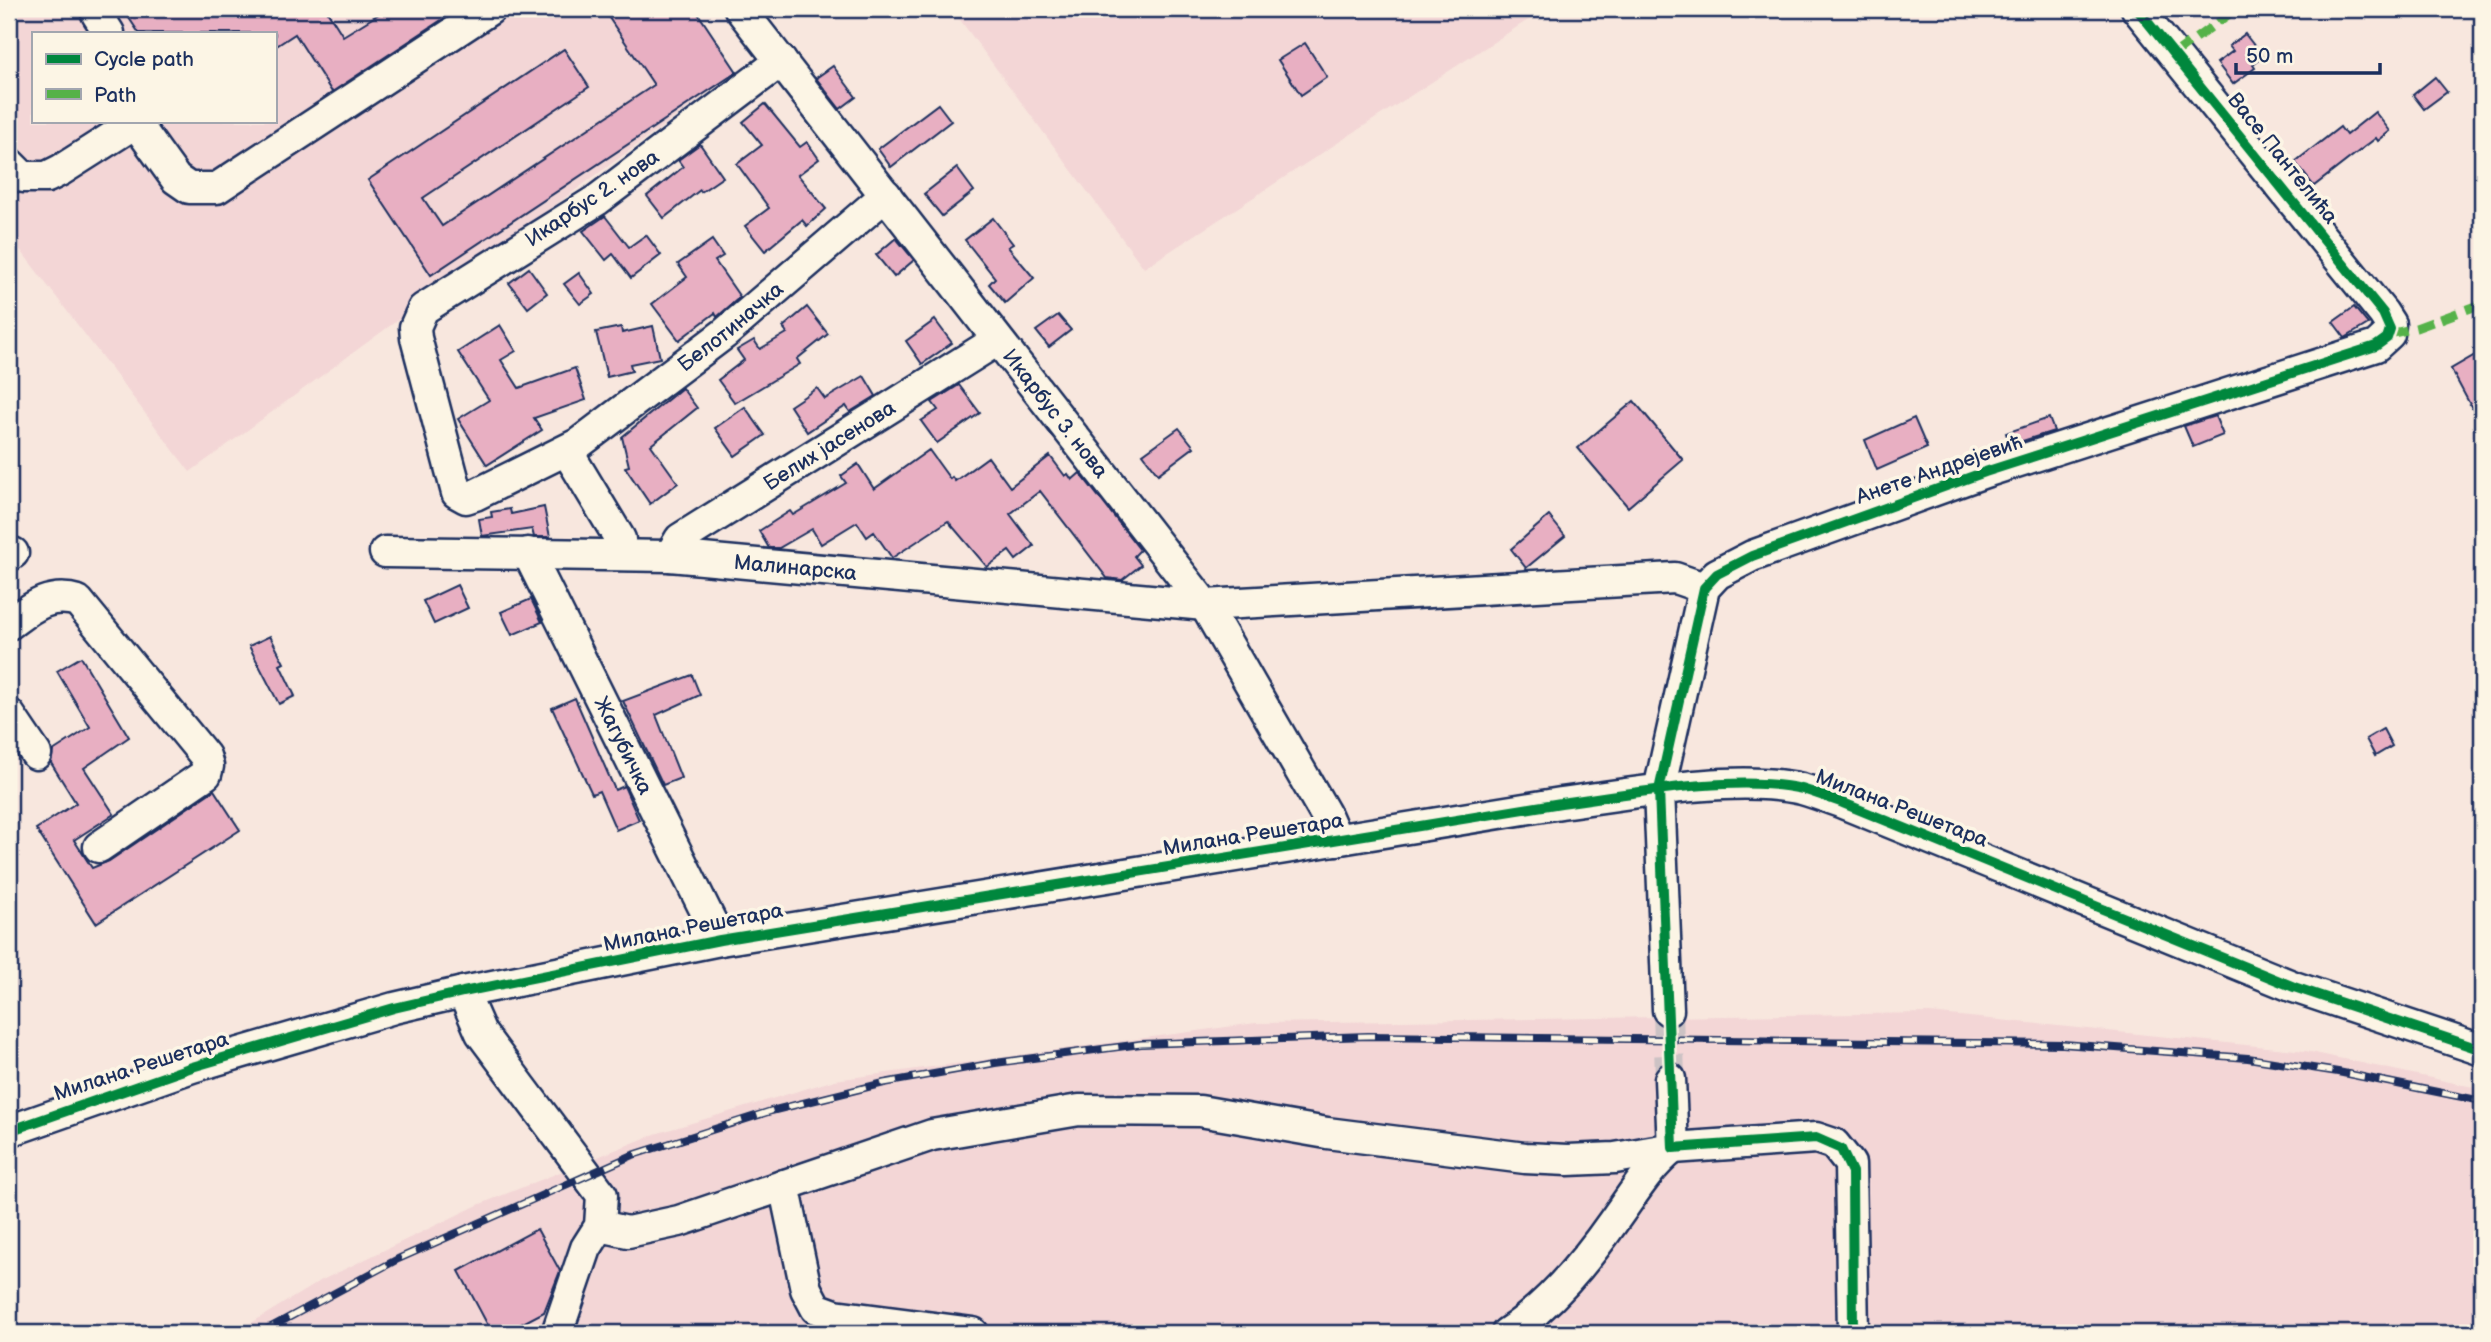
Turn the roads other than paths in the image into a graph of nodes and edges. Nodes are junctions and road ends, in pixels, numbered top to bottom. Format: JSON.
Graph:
{"nodes":[{"id":1,"x":490,"y":9,"type":"edge"},
{"id":2,"x":740,"y":9,"type":"edge"},
{"id":3,"x":2137,"y":9,"type":"edge"},
{"id":4,"x":781,"y":61,"type":"junction"},
{"id":5,"x":137,"y":122,"type":"edge"},
{"id":6,"x":9,"y":163,"type":"edge"},
{"id":7,"x":886,"y":195,"type":"junction"},
{"id":8,"x":2389,"y":334,"type":"joint"},
{"id":9,"x":996,"y":341,"type":"junction"},
{"id":10,"x":567,"y":452,"type":"junction"},
{"id":11,"x":466,"y":498,"type":"joint"},
{"id":12,"x":385,"y":552,"type":"dead end"},
{"id":13,"x":528,"y":553,"type":"junction"},
{"id":14,"x":619,"y":554,"type":"junction"},
{"id":15,"x":670,"y":556,"type":"junction"},
{"id":16,"x":1704,"y":588,"type":"junction"},
{"id":17,"x":1205,"y":605,"type":"junction"},
{"id":18,"x":9,"y":624,"type":"edge"},
{"id":19,"x":9,"y":714,"type":"edge"},
{"id":20,"x":36,"y":754,"type":"dead end"},
{"id":21,"x":1659,"y":790,"type":"junction"},
{"id":22,"x":1336,"y":840,"type":"junction"},
{"id":23,"x":99,"y":847,"type":"dead end"},
{"id":24,"x":720,"y":940,"type":"junction"},
{"id":25,"x":463,"y":992,"type":"junction"},
{"id":26,"x":1668,"y":1010,"type":"tunnel mouth"},
{"id":27,"x":2482,"y":1050,"type":"edge"},
{"id":28,"x":1671,"y":1079,"type":"tunnel mouth"},
{"id":29,"x":9,"y":1131,"type":"edge"},
{"id":30,"x":1673,"y":1148,"type":"junction"},
{"id":31,"x":783,"y":1185,"type":"junction"},
{"id":32,"x":600,"y":1226,"type":"junction"},
{"id":33,"x":557,"y":1333,"type":"edge"},
{"id":34,"x":973,"y":1333,"type":"edge"},
{"id":35,"x":1507,"y":1333,"type":"edge"},
{"id":36,"x":1853,"y":1333,"type":"edge"}],
"edges":[{"from":1,"to":5,"type":"street"},
{"from":2,"to":4,"type":"street","name":"Икарбус 3. нова"},
{"from":3,"to":8,"type":"street","name":"Васе Пантелића"},
{"from":4,"to":7,"type":"street","name":"Икарбус 3. нова"},
{"from":4,"to":11,"type":"street","name":"Икарбус 2. нова"},
{"from":5,"to":6,"type":"street"},
{"from":7,"to":9,"type":"street","name":"Икарбус 3. нова"},
{"from":7,"to":10,"type":"street","name":"Белотиначка"},
{"from":8,"to":16,"type":"street","name":"Анете Андрејевић"},
{"from":9,"to":15,"type":"street","name":"Белих јасенова"},
{"from":9,"to":17,"type":"street","name":"Икарбус 3. нова"},
{"from":10,"to":11,"type":"street","name":"Белотиначка"},
{"from":10,"to":14,"type":"street"},
{"from":12,"to":13,"type":"street","name":"Малинарска"},
{"from":13,"to":14,"type":"street","name":"Малинарска"},
{"from":13,"to":24,"type":"street","name":"Жагубичка"},
{"from":14,"to":15,"type":"street","name":"Малинарска"},
{"from":15,"to":17,"type":"street","name":"Малинарска"},
{"from":16,"to":17,"type":"street","name":"Малинарска"},
{"from":16,"to":21,"type":"street"},
{"from":17,"to":22,"type":"street","name":"Икарбус 3. нова"},
{"from":18,"to":23,"type":"street"},
{"from":19,"to":20,"type":"street"},
{"from":21,"to":22,"type":"street","name":"Милана Решетара"},
{"from":21,"to":26,"type":"street"},
{"from":21,"to":27,"type":"street","name":"Милана Решетара"},
{"from":22,"to":24,"type":"street","name":"Милана Решетара"},
{"from":24,"to":25,"type":"street","name":"Милана Решетара"},
{"from":25,"to":29,"type":"street","name":"Милана Решетара"},
{"from":25,"to":32,"type":"street"},
{"from":28,"to":30,"type":"street"},
{"from":30,"to":31,"type":"street"},
{"from":30,"to":35,"type":"street"},
{"from":30,"to":36,"type":"street"},
{"from":31,"to":32,"type":"street"},
{"from":31,"to":34,"type":"street"},
{"from":32,"to":33,"type":"street"}]}
